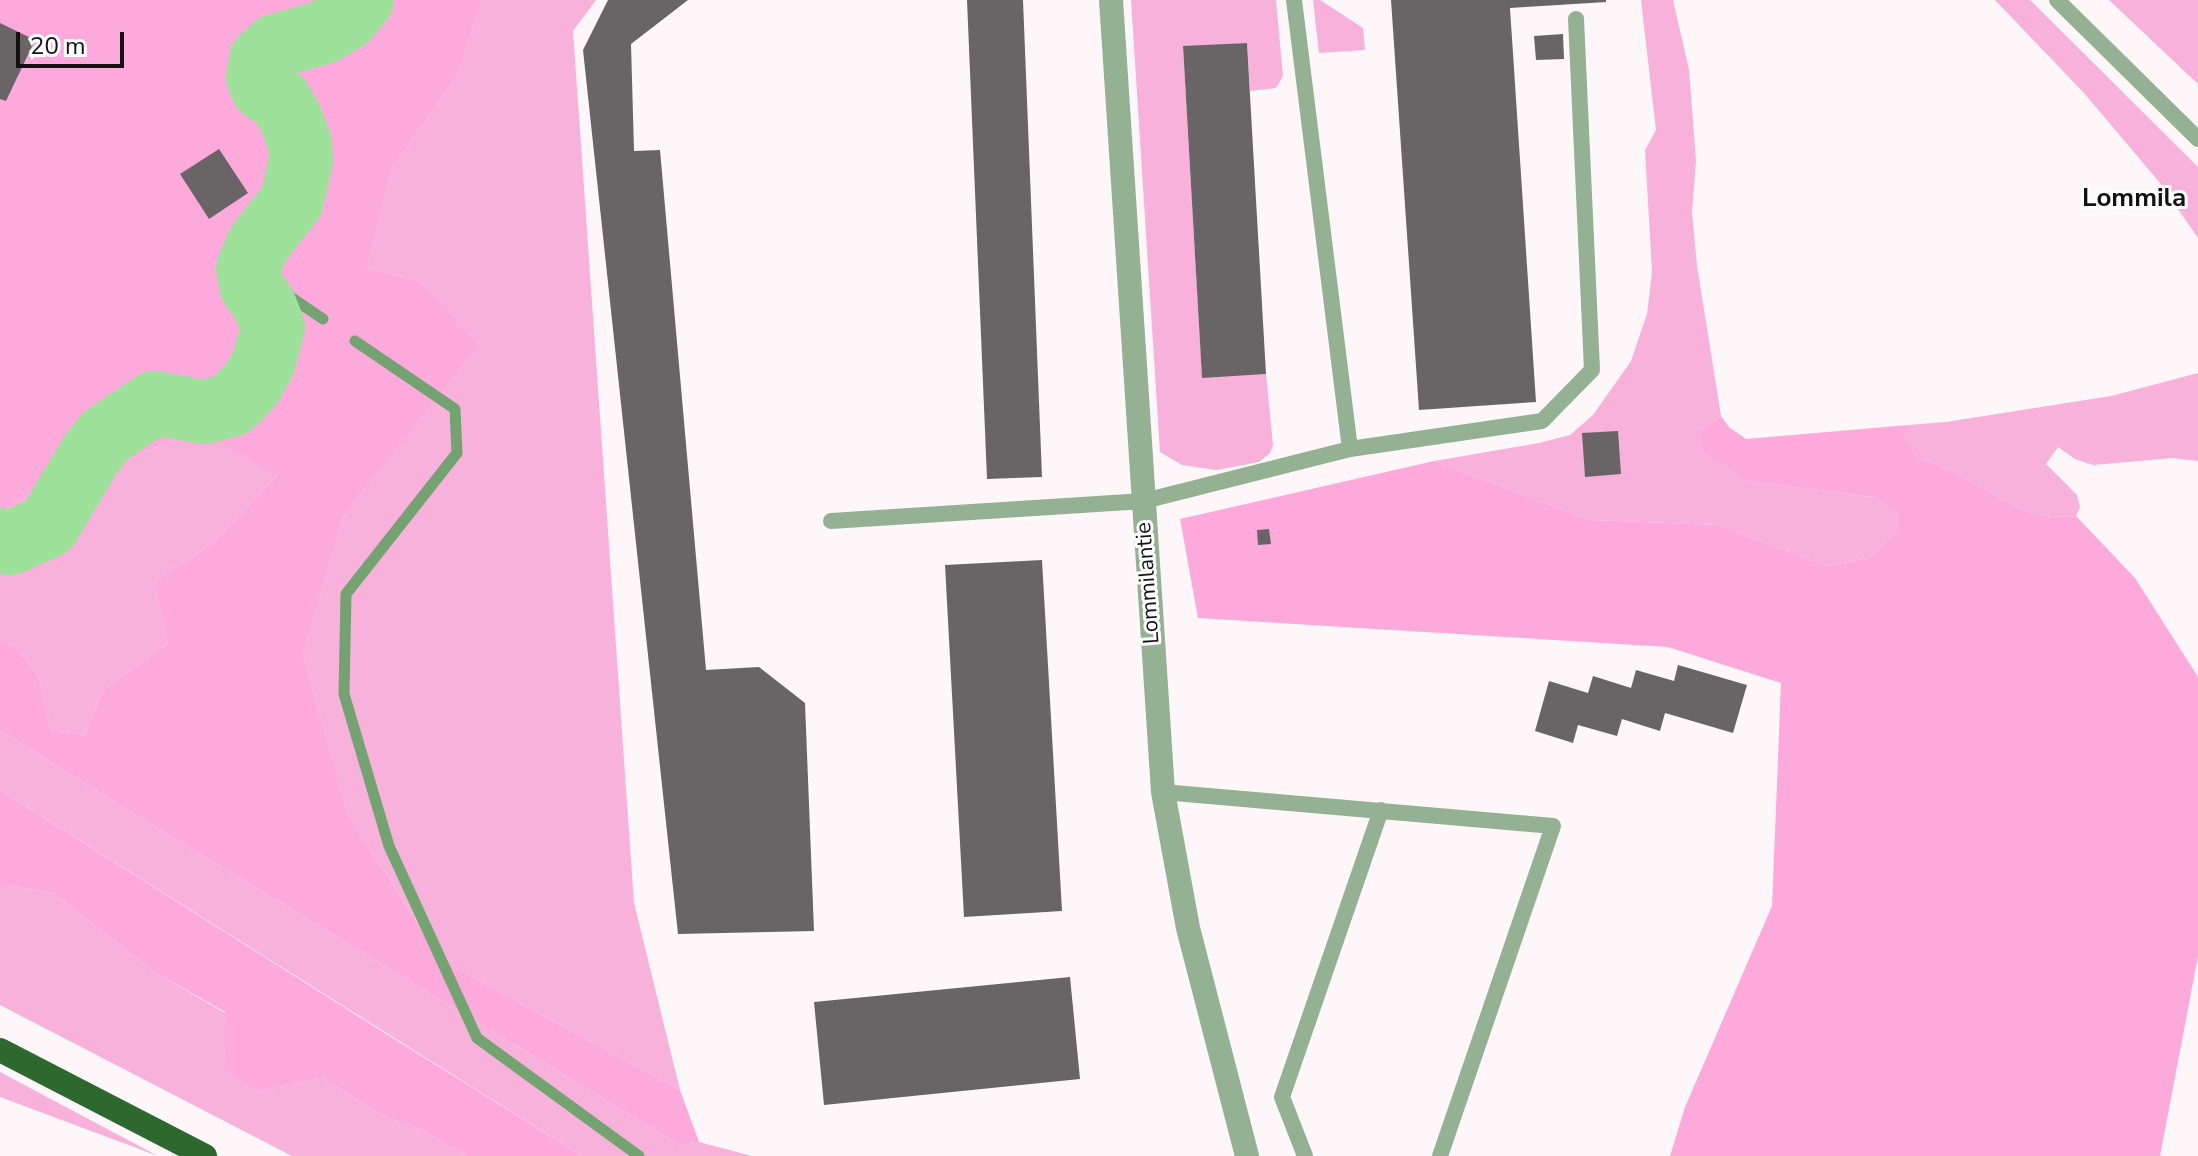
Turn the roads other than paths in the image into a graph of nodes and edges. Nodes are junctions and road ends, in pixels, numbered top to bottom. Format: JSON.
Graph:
{"nodes":[{"id":1,"x":1111,"y":0,"type":"edge"},
{"id":2,"x":1294,"y":0,"type":"edge"},
{"id":3,"x":2057,"y":0,"type":"edge"},
{"id":4,"x":1576,"y":19,"type":"dead end"},
{"id":5,"x":2198,"y":139,"type":"edge"},
{"id":6,"x":1350,"y":449,"type":"junction"},
{"id":7,"x":1144,"y":501,"type":"junction"},
{"id":8,"x":831,"y":521,"type":"dead end"},
{"id":9,"x":1163,"y":792,"type":"junction"},
{"id":10,"x":1381,"y":810,"type":"junction"},
{"id":11,"x":0,"y":1050,"type":"edge"},
{"id":12,"x":205,"y":1156,"type":"edge"},
{"id":13,"x":1247,"y":1156,"type":"edge"},
{"id":14,"x":1305,"y":1156,"type":"edge"},
{"id":15,"x":1440,"y":1156,"type":"edge"}],
"edges":[{"from":1,"to":7,"type":"street","name":"Lommilantie"},
{"from":2,"to":6,"type":"lane"},
{"from":3,"to":5,"type":"lane"},
{"from":4,"to":6,"type":"lane"},
{"from":6,"to":7,"type":"lane"},
{"from":7,"to":8,"type":"lane"},
{"from":7,"to":9,"type":"street","name":"Lommilantie"},
{"from":9,"to":10,"type":"lane"},
{"from":9,"to":13,"type":"street","name":"Lommilantie"},
{"from":10,"to":14,"type":"lane"},
{"from":10,"to":15,"type":"lane"},
{"from":11,"to":12,"type":"highway"}]}
